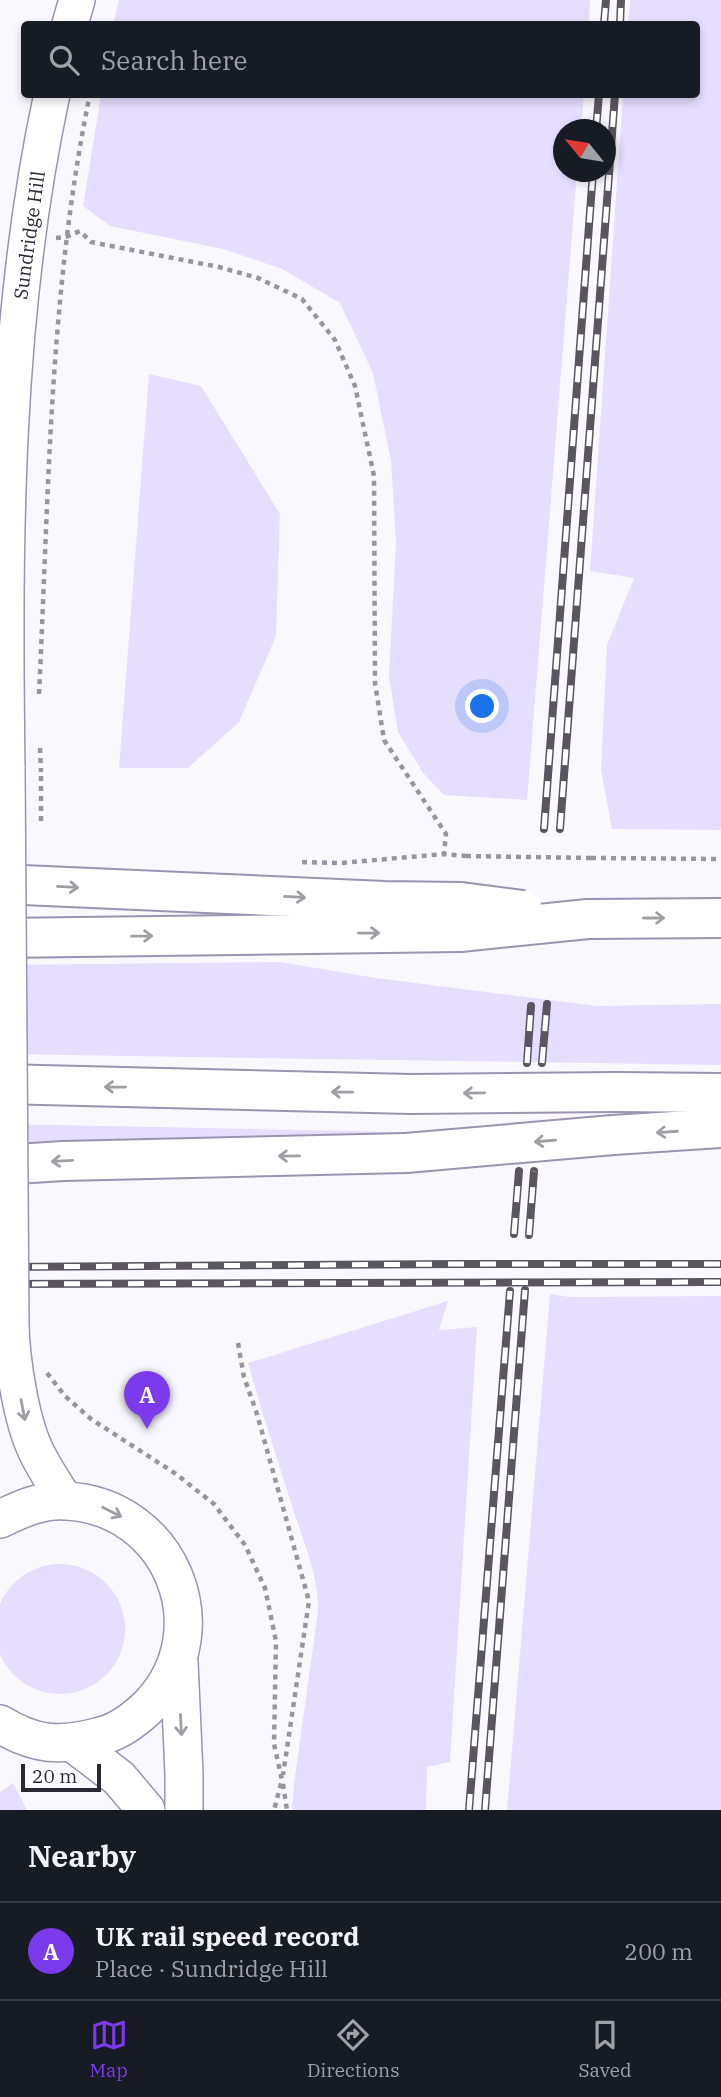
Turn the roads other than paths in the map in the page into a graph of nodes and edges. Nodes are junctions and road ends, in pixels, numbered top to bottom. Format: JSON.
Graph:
{"nodes":[{"id":1,"x":77,"y":0,"type":"edge"},
{"id":2,"x":71,"y":21,"type":"edge"},
{"id":3,"x":51,"y":98,"type":"edge"},
{"id":4,"x":0,"y":884,"type":"edge"},
{"id":5,"x":461,"y":917,"type":"junction"},
{"id":6,"x":721,"y":918,"type":"edge"},
{"id":7,"x":0,"y":938,"type":"edge"},
{"id":8,"x":0,"y":1084,"type":"edge"},
{"id":9,"x":721,"y":1093,"type":"edge"},
{"id":10,"x":721,"y":1128,"type":"edge"},
{"id":11,"x":0,"y":1165,"type":"edge"},
{"id":12,"x":11,"y":1335,"type":"junction"},
{"id":13,"x":0,"y":1382,"type":"edge"},
{"id":14,"x":65,"y":1500,"type":"junction"},
{"id":15,"x":0,"y":1519,"type":"edge"},
{"id":16,"x":179,"y":1657,"type":"junction"},
{"id":17,"x":6,"y":1732,"type":"edge"},
{"id":18,"x":73,"y":1743,"type":"junction"},
{"id":19,"x":146,"y":1810,"type":"edge"},
{"id":20,"x":184,"y":1810,"type":"edge"}],
"edges":[{"from":1,"to":2,"type":"main road"},
{"from":3,"to":12,"type":"main road","name":"Sundridge Hill","bridge":true},
{"from":4,"to":5,"type":"highway","one_way":true},
{"from":5,"to":6,"type":"highway","one_way":true,"bridge":true},
{"from":7,"to":5,"type":"highway","one_way":true},
{"from":9,"to":8,"type":"highway","one_way":true,"bridge":true},
{"from":10,"to":11,"type":"highway","one_way":true,"bridge":true},
{"from":12,"to":13,"type":"main road","name":"Sundridge Hill"},
{"from":12,"to":14,"type":"main road","name":"Sundridge Hill","one_way":true},
{"from":14,"to":15,"type":"highway"},
{"from":14,"to":16,"type":"highway","one_way":true},
{"from":16,"to":18,"type":"highway"},
{"from":16,"to":20,"type":"highway","one_way":true},
{"from":17,"to":18,"type":"highway"},
{"from":18,"to":19,"type":"highway"}]}
